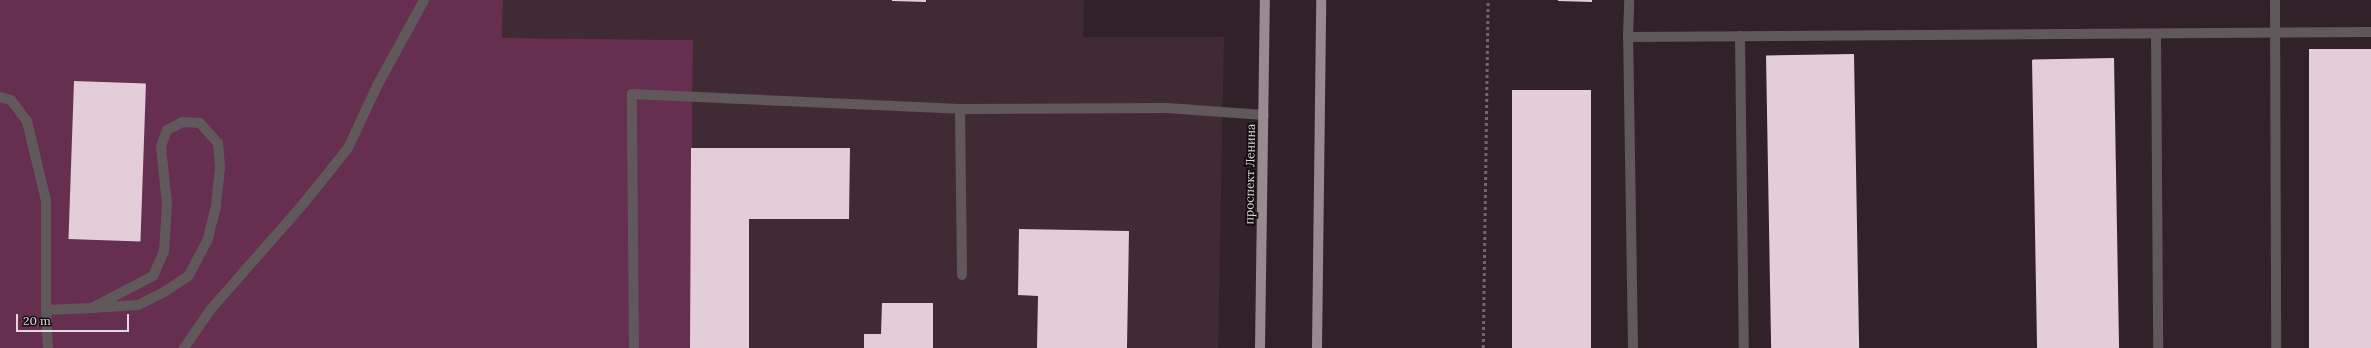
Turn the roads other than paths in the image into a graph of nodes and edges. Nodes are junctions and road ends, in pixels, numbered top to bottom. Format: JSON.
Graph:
{"nodes":[{"id":1,"x":424,"y":0,"type":"edge"},
{"id":2,"x":1266,"y":0,"type":"edge"},
{"id":3,"x":1321,"y":0,"type":"edge"},
{"id":4,"x":1629,"y":0,"type":"edge"},
{"id":5,"x":2275,"y":0,"type":"edge"},
{"id":6,"x":2275,"y":32,"type":"junction"},
{"id":7,"x":2371,"y":32,"type":"edge"},
{"id":8,"x":2156,"y":34,"type":"junction"},
{"id":9,"x":1740,"y":36,"type":"junction"},
{"id":10,"x":1628,"y":37,"type":"junction"},
{"id":11,"x":0,"y":97,"type":"edge"},
{"id":12,"x":960,"y":109,"type":"junction"},
{"id":13,"x":1264,"y":115,"type":"junction"},
{"id":14,"x":962,"y":275,"type":"dead end"},
{"id":15,"x":92,"y":308,"type":"junction"},
{"id":16,"x":46,"y":310,"type":"junction"},
{"id":17,"x":48,"y":348,"type":"edge"},
{"id":18,"x":184,"y":348,"type":"edge"},
{"id":19,"x":634,"y":348,"type":"edge"},
{"id":20,"x":1260,"y":348,"type":"edge"},
{"id":21,"x":1317,"y":348,"type":"edge"},
{"id":22,"x":1633,"y":348,"type":"edge"},
{"id":23,"x":1744,"y":348,"type":"edge"},
{"id":24,"x":2158,"y":348,"type":"edge"},
{"id":25,"x":2276,"y":348,"type":"edge"}],
"edges":[{"from":1,"to":18,"type":"lane"},
{"from":2,"to":13,"type":"main road","name":"проспект Ленина"},
{"from":3,"to":21,"type":"main road"},
{"from":4,"to":10,"type":"lane"},
{"from":5,"to":6,"type":"lane"},
{"from":6,"to":7,"type":"lane"},
{"from":6,"to":8,"type":"lane"},
{"from":6,"to":25,"type":"lane"},
{"from":8,"to":9,"type":"lane"},
{"from":8,"to":24,"type":"lane"},
{"from":9,"to":10,"type":"lane"},
{"from":9,"to":23,"type":"lane"},
{"from":10,"to":22,"type":"lane"},
{"from":11,"to":16,"type":"lane"},
{"from":12,"to":13,"type":"lane"},
{"from":12,"to":14,"type":"lane"},
{"from":12,"to":19,"type":"lane"},
{"from":13,"to":20,"type":"main road","name":"проспект Ленина"},
{"from":15,"to":15,"type":"lane"},
{"from":15,"to":16,"type":"lane"},
{"from":16,"to":17,"type":"lane"}]}
